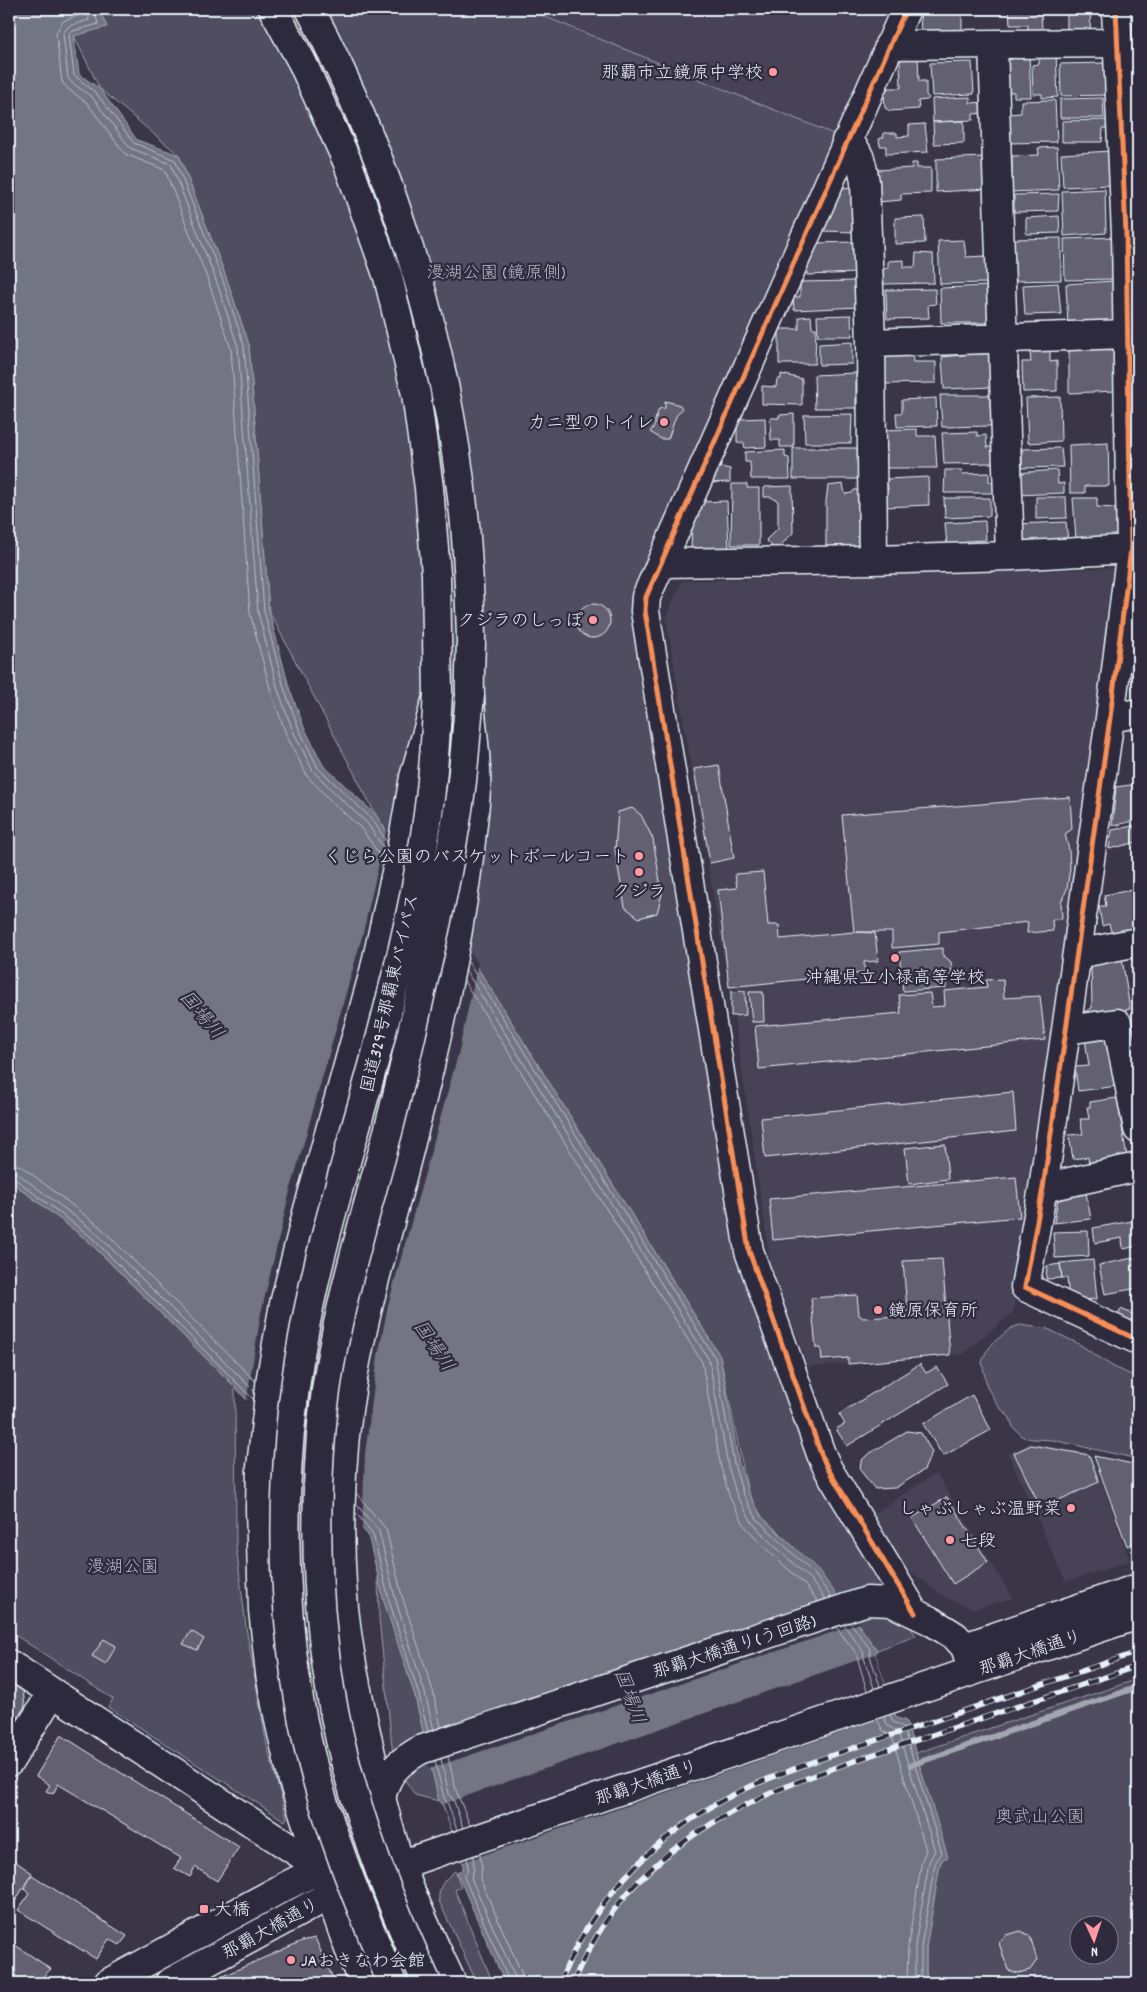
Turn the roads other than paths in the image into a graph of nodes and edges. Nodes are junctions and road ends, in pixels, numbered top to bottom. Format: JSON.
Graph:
{"nodes":[{"id":1,"x":273,"y":9,"type":"edge"},
{"id":2,"x":310,"y":9,"type":"edge"},
{"id":3,"x":906,"y":9,"type":"edge"},
{"id":4,"x":1116,"y":9,"type":"edge"},
{"id":5,"x":1118,"y":43,"type":"junction"},
{"id":6,"x":889,"y":45,"type":"junction"},
{"id":7,"x":994,"y":45,"type":"junction"},
{"id":8,"x":846,"y":141,"type":"junction"},
{"id":9,"x":1132,"y":234,"type":"edge"},
{"id":10,"x":1127,"y":334,"type":"junction"},
{"id":11,"x":1002,"y":338,"type":"junction"},
{"id":12,"x":870,"y":343,"type":"junction"},
{"id":13,"x":1134,"y":436,"type":"edge"},
{"id":14,"x":1131,"y":549,"type":"junction"},
{"id":15,"x":1010,"y":556,"type":"junction"},
{"id":16,"x":874,"y":560,"type":"junction"},
{"id":17,"x":662,"y":563,"type":"junction"},
{"id":18,"x":438,"y":694,"type":"junction"},
{"id":19,"x":470,"y":695,"type":"junction"},
{"id":20,"x":1138,"y":713,"type":"edge"},
{"id":21,"x":1110,"y":718,"type":"junction"},
{"id":22,"x":1138,"y":942,"type":"edge"},
{"id":23,"x":1076,"y":954,"type":"junction"},
{"id":24,"x":1066,"y":1030,"type":"junction"},
{"id":25,"x":1138,"y":1129,"type":"edge"},
{"id":26,"x":1138,"y":1167,"type":"edge"},
{"id":27,"x":1043,"y":1188,"type":"junction"},
{"id":28,"x":1138,"y":1340,"type":"edge"},
{"id":29,"x":1138,"y":1588,"type":"edge"},
{"id":30,"x":915,"y":1612,"type":"junction"},
{"id":31,"x":1138,"y":1615,"type":"edge"},
{"id":32,"x":969,"y":1659,"type":"junction"},
{"id":33,"x":9,"y":1664,"type":"edge"},
{"id":34,"x":52,"y":1693,"type":"junction"},
{"id":35,"x":9,"y":1762,"type":"edge"},
{"id":36,"x":381,"y":1800,"type":"junction"},
{"id":37,"x":400,"y":1865,"type":"junction"},
{"id":38,"x":322,"y":1868,"type":"junction"},
{"id":39,"x":330,"y":1895,"type":"junction"},
{"id":40,"x":108,"y":1983,"type":"edge"},
{"id":41,"x":170,"y":1983,"type":"edge"},
{"id":42,"x":363,"y":1983,"type":"edge"},
{"id":43,"x":392,"y":1983,"type":"edge"},
{"id":44,"x":427,"y":1983,"type":"edge"},
{"id":45,"x":452,"y":1983,"type":"edge"}],
"edges":[{"from":1,"to":18,"type":"main road","name":"国道329号那覇東バイパス"},
{"from":2,"to":19,"type":"main road","name":"国道329号那覇東バイパス"},
{"from":3,"to":6,"type":"main road"},
{"from":4,"to":5,"type":"main road"},
{"from":5,"to":7,"type":"main road"},
{"from":5,"to":9,"type":"main road"},
{"from":6,"to":7,"type":"main road"},
{"from":6,"to":8,"type":"main road"},
{"from":7,"to":11,"type":"main road"},
{"from":8,"to":12,"type":"main road"},
{"from":8,"to":17,"type":"main road"},
{"from":9,"to":10,"type":"main road"},
{"from":10,"to":11,"type":"main road"},
{"from":10,"to":13,"type":"main road"},
{"from":11,"to":12,"type":"main road"},
{"from":11,"to":15,"type":"main road"},
{"from":12,"to":16,"type":"main road"},
{"from":13,"to":14,"type":"main road"},
{"from":14,"to":15,"type":"main road"},
{"from":14,"to":21,"type":"main road"},
{"from":15,"to":16,"type":"main road"},
{"from":16,"to":17,"type":"main road"},
{"from":17,"to":30,"type":"main road"},
{"from":18,"to":38,"type":"main road","bridge":true},
{"from":18,"to":43,"type":"main road","name":"国道329号那覇東バイパス","bridge":true},
{"from":19,"to":36,"type":"main road","bridge":true},
{"from":19,"to":44,"type":"main road","name":"国道329号那覇東バイパス","bridge":true},
{"from":20,"to":21,"type":"main road"},
{"from":21,"to":23,"type":"main road"},
{"from":22,"to":23,"type":"main road"},
{"from":23,"to":24,"type":"main road"},
{"from":24,"to":25,"type":"main road"},
{"from":24,"to":27,"type":"main road"},
{"from":26,"to":27,"type":"main road"},
{"from":27,"to":28,"type":"main road"},
{"from":29,"to":32,"type":"main road","name":"那覇大橋通り"},
{"from":30,"to":32,"type":"main road","name":"那覇大橋通り(う回路)"},
{"from":30,"to":36,"type":"main road","name":"那覇大橋通り(う回路)"},
{"from":31,"to":32,"type":"main road","name":"那覇大橋通り"},
{"from":32,"to":37,"type":"main road","name":"那覇大橋通り"},
{"from":33,"to":34,"type":"main road"},
{"from":34,"to":35,"type":"main road"},
{"from":34,"to":38,"type":"main road"},
{"from":36,"to":37,"type":"main road"},
{"from":36,"to":38,"type":"main road","name":"那覇大橋通り"},
{"from":37,"to":39,"type":"main road","name":"那覇大橋通り"},
{"from":37,"to":45,"type":"main road"},
{"from":38,"to":39,"type":"main road"},
{"from":38,"to":40,"type":"main road","name":"那覇大橋通り"},
{"from":39,"to":41,"type":"main road","name":"那覇大橋通り"},
{"from":39,"to":42,"type":"main road"}]}
